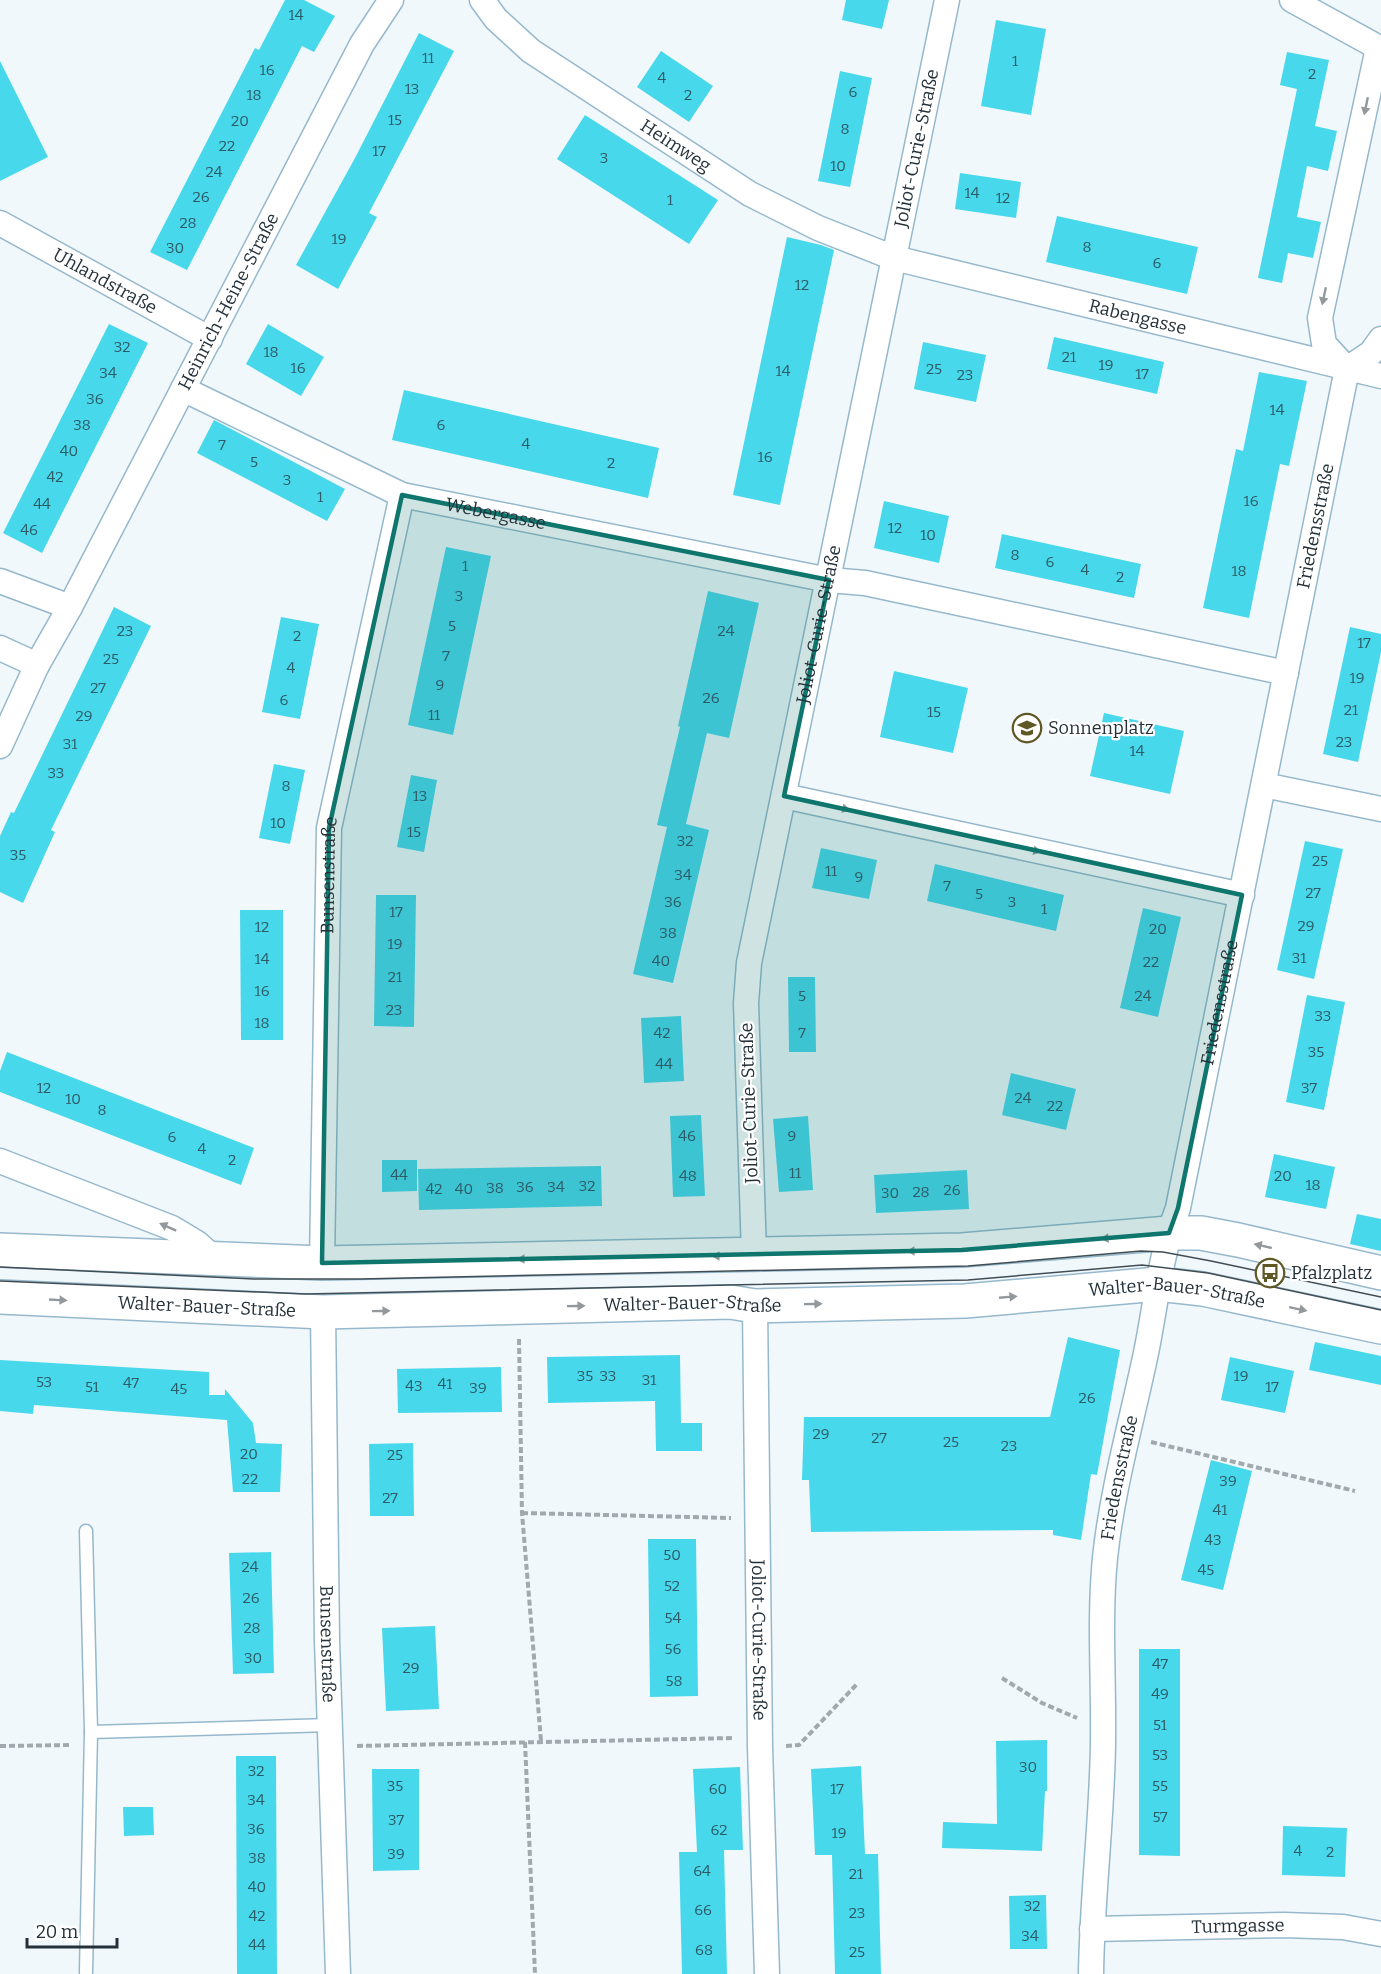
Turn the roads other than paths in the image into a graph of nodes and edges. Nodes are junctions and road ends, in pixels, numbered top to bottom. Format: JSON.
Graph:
{"nodes":[{"id":1,"x":391,"y":0,"type":"edge"},
{"id":2,"x":482,"y":0,"type":"edge"},
{"id":3,"x":947,"y":0,"type":"edge"},
{"id":4,"x":1292,"y":0,"type":"edge"},
{"id":5,"x":1379,"y":49,"type":"edge"},
{"id":6,"x":0,"y":223,"type":"edge"},
{"id":7,"x":894,"y":258,"type":"junction"},
{"id":8,"x":210,"y":339,"type":"junction"},
{"id":9,"x":1381,"y":339,"type":"edge"},
{"id":10,"x":1347,"y":369,"type":"junction"},
{"id":11,"x":1381,"y":376,"type":"edge"},
{"id":12,"x":183,"y":389,"type":"junction"},
{"id":13,"x":402,"y":495,"type":"junction"},
{"id":14,"x":829,"y":580,"type":"junction"},
{"id":15,"x":0,"y":581,"type":"edge"},
{"id":16,"x":70,"y":607,"type":"junction"},
{"id":17,"x":0,"y":648,"type":"edge"},
{"id":18,"x":38,"y":664,"type":"junction"},
{"id":19,"x":1286,"y":672,"type":"junction"},
{"id":20,"x":0,"y":746,"type":"edge"},
{"id":21,"x":1264,"y":785,"type":"junction"},
{"id":22,"x":784,"y":796,"type":"junction"},
{"id":23,"x":1381,"y":809,"type":"edge"},
{"id":24,"x":1242,"y":896,"type":"junction"},
{"id":25,"x":0,"y":1161,"type":"edge"},
{"id":26,"x":1168,"y":1233,"type":"junction"},
{"id":27,"x":0,"y":1250,"type":"edge"},
{"id":28,"x":754,"y":1255,"type":"junction"},
{"id":29,"x":216,"y":1260,"type":"junction"},
{"id":30,"x":322,"y":1263,"type":"junction"},
{"id":31,"x":1381,"y":1273,"type":"edge"},
{"id":32,"x":1158,"y":1284,"type":"junction"},
{"id":33,"x":0,"y":1297,"type":"edge"},
{"id":34,"x":755,"y":1306,"type":"junction"},
{"id":35,"x":323,"y":1312,"type":"junction"},
{"id":36,"x":1381,"y":1327,"type":"edge"},
{"id":37,"x":86,"y":1530,"type":"dead end"},
{"id":38,"x":91,"y":1732,"type":"junction"},
{"id":39,"x":331,"y":1736,"type":"junction"},
{"id":40,"x":1092,"y":1929,"type":"junction"},
{"id":41,"x":1381,"y":1934,"type":"edge"},
{"id":42,"x":86,"y":1972,"type":"dead end"},
{"id":43,"x":338,"y":1974,"type":"edge"},
{"id":44,"x":766,"y":1974,"type":"edge"},
{"id":45,"x":1091,"y":1974,"type":"edge"}],
"edges":[{"from":1,"to":8,"type":"street","name":"Heinrich-Heine-Straße"},
{"from":2,"to":7,"type":"street","name":"Heimweg"},
{"from":3,"to":7,"type":"street","name":"Joliot-Curie-Straße"},
{"from":4,"to":5,"type":"street"},
{"from":5,"to":10,"type":"street","one_way":true},
{"from":6,"to":8,"type":"street","name":"Uhlandstraße"},
{"from":7,"to":10,"type":"street","name":"Rabengasse"},
{"from":7,"to":14,"type":"street","name":"Joliot-Curie-Straße"},
{"from":8,"to":12,"type":"street","name":"Heinrich-Heine-Straße"},
{"from":9,"to":10,"type":"street"},
{"from":10,"to":11,"type":"street","name":"Rabengasse"},
{"from":10,"to":19,"type":"street","name":"Friedensstraße"},
{"from":12,"to":13,"type":"street","name":"Webergasse"},
{"from":12,"to":16,"type":"street","name":"Heinrich-Heine-Straße"},
{"from":13,"to":14,"type":"street","name":"Webergasse"},
{"from":13,"to":30,"type":"street","name":"Bunsenstraße"},
{"from":14,"to":19,"type":"street"},
{"from":14,"to":22,"type":"street","name":"Joliot-Curie-Straße"},
{"from":15,"to":16,"type":"street"},
{"from":16,"to":18,"type":"street","name":"Heinrich-Heine-Straße"},
{"from":17,"to":18,"type":"street"},
{"from":18,"to":20,"type":"street","name":"Heinrich-Heine-Straße"},
{"from":19,"to":21,"type":"street","name":"Friedensstraße"},
{"from":21,"to":23,"type":"street"},
{"from":21,"to":24,"type":"street","name":"Friedensstraße"},
{"from":22,"to":24,"type":"street","one_way":true},
{"from":22,"to":28,"type":"street","name":"Joliot-Curie-Straße"},
{"from":24,"to":26,"type":"street","name":"Friedensstraße"},
{"from":29,"to":25,"type":"street","one_way":true},
{"from":26,"to":28,"type":"street","one_way":true},
{"from":31,"to":26,"type":"street","one_way":true},
{"from":26,"to":32,"type":"street","name":"Friedensstraße"},
{"from":27,"to":29,"type":"street"},
{"from":28,"to":30,"type":"street","one_way":true},
{"from":29,"to":30,"type":"street"},
{"from":34,"to":32,"type":"street","name":"Walter-Bauer-Straße","one_way":true},
{"from":32,"to":36,"type":"street","name":"Walter-Bauer-Straße","one_way":true},
{"from":32,"to":40,"type":"street","name":"Friedensstraße"},
{"from":33,"to":35,"type":"street","name":"Walter-Bauer-Straße","one_way":true},
{"from":35,"to":34,"type":"street","name":"Walter-Bauer-Straße","one_way":true},
{"from":34,"to":44,"type":"street","name":"Joliot-Curie-Straße"},
{"from":35,"to":39,"type":"street","name":"Bunsenstraße"},
{"from":37,"to":38,"type":"lane"},
{"from":38,"to":39,"type":"lane"},
{"from":38,"to":42,"type":"lane"},
{"from":39,"to":43,"type":"street","name":"Bunsenstraße"},
{"from":40,"to":41,"type":"street","name":"Turmgasse"},
{"from":40,"to":45,"type":"street","name":"Friedensstraße"}]}
